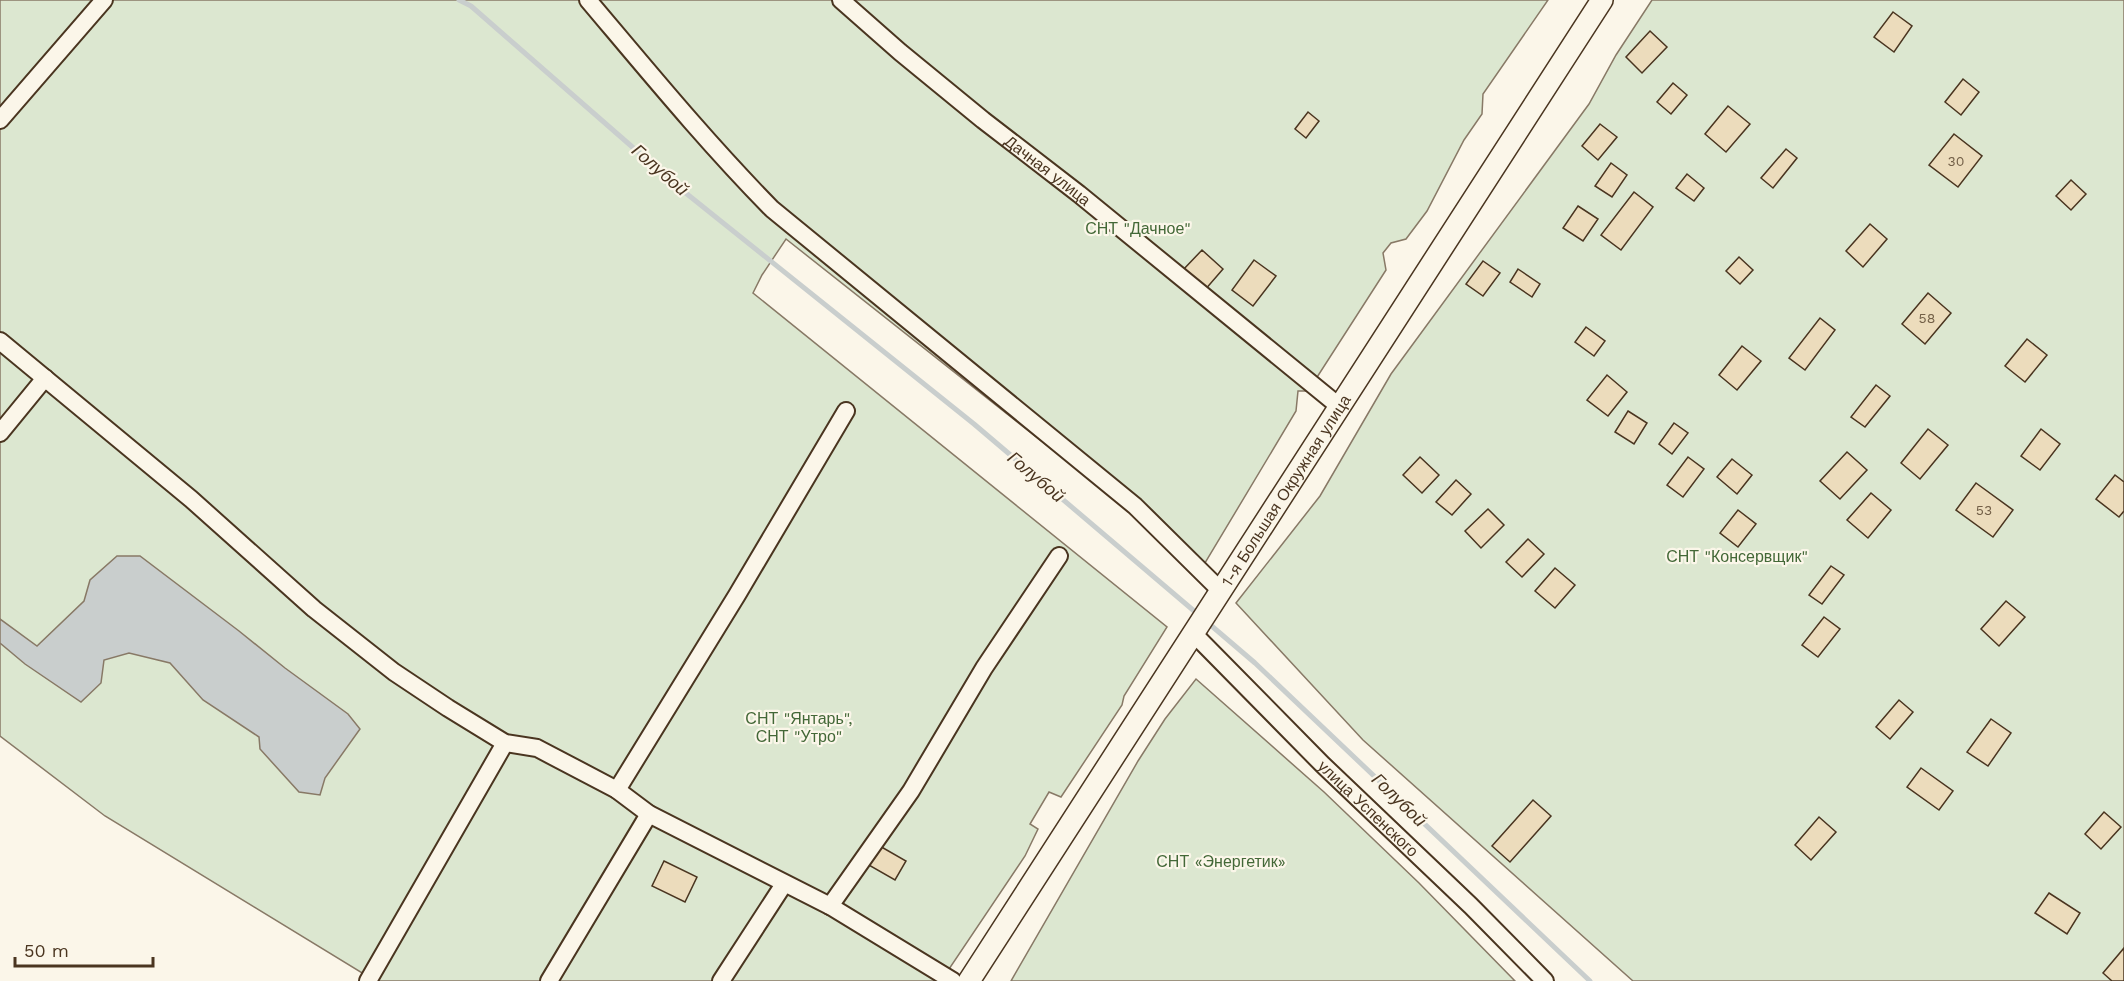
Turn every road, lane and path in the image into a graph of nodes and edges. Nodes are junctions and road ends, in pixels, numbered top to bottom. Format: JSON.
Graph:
{"nodes":[{"id":1,"x":104,"y":0,"type":"edge"},
{"id":2,"x":588,"y":0,"type":"edge"},
{"id":3,"x":841,"y":0,"type":"edge"},
{"id":4,"x":1602,"y":0,"type":"edge"},
{"id":5,"x":0,"y":120,"type":"edge"},
{"id":6,"x":0,"y":341,"type":"edge"},
{"id":7,"x":45,"y":378,"type":"junction"},
{"id":8,"x":1340,"y":407,"type":"junction"},
{"id":9,"x":846,"y":411,"type":"dead end"},
{"id":10,"x":0,"y":434,"type":"edge"},
{"id":11,"x":1059,"y":556,"type":"dead end"},
{"id":12,"x":1217,"y":597,"type":"junction"},
{"id":13,"x":1193,"y":633,"type":"junction"},
{"id":14,"x":505,"y":743,"type":"junction"},
{"id":15,"x":617,"y":790,"type":"junction"},
{"id":16,"x":649,"y":814,"type":"junction"},
{"id":17,"x":784,"y":884,"type":"junction"},
{"id":18,"x":830,"y":906,"type":"junction"},
{"id":19,"x":368,"y":981,"type":"edge"},
{"id":20,"x":549,"y":981,"type":"edge"},
{"id":21,"x":721,"y":981,"type":"edge"},
{"id":22,"x":953,"y":981,"type":"edge"},
{"id":23,"x":969,"y":981,"type":"edge"},
{"id":24,"x":1545,"y":981,"type":"edge"}],
"edges":[{"from":1,"to":5,"type":"street"},
{"from":2,"to":12,"type":"street"},
{"from":3,"to":8,"type":"street","name":"Дачная улица"},
{"from":4,"to":8,"type":"street","name":"1-я Большая Окружная улица"},
{"from":6,"to":7,"type":"street"},
{"from":7,"to":10,"type":"street"},
{"from":7,"to":14,"type":"street"},
{"from":8,"to":12,"type":"street","name":"1-я Большая Окружная улица"},
{"from":9,"to":15,"type":"street"},
{"from":11,"to":18,"type":"street"},
{"from":12,"to":13,"type":"street","name":"1-я Большая Окружная улица"},
{"from":13,"to":23,"type":"street","name":"1-я Большая Окружная улица"},
{"from":13,"to":24,"type":"street","name":"улица Успенского"},
{"from":14,"to":15,"type":"street"},
{"from":14,"to":19,"type":"street"},
{"from":15,"to":16,"type":"street"},
{"from":16,"to":17,"type":"street"},
{"from":16,"to":20,"type":"street"},
{"from":17,"to":18,"type":"street"},
{"from":17,"to":21,"type":"street"},
{"from":18,"to":22,"type":"street"}]}
